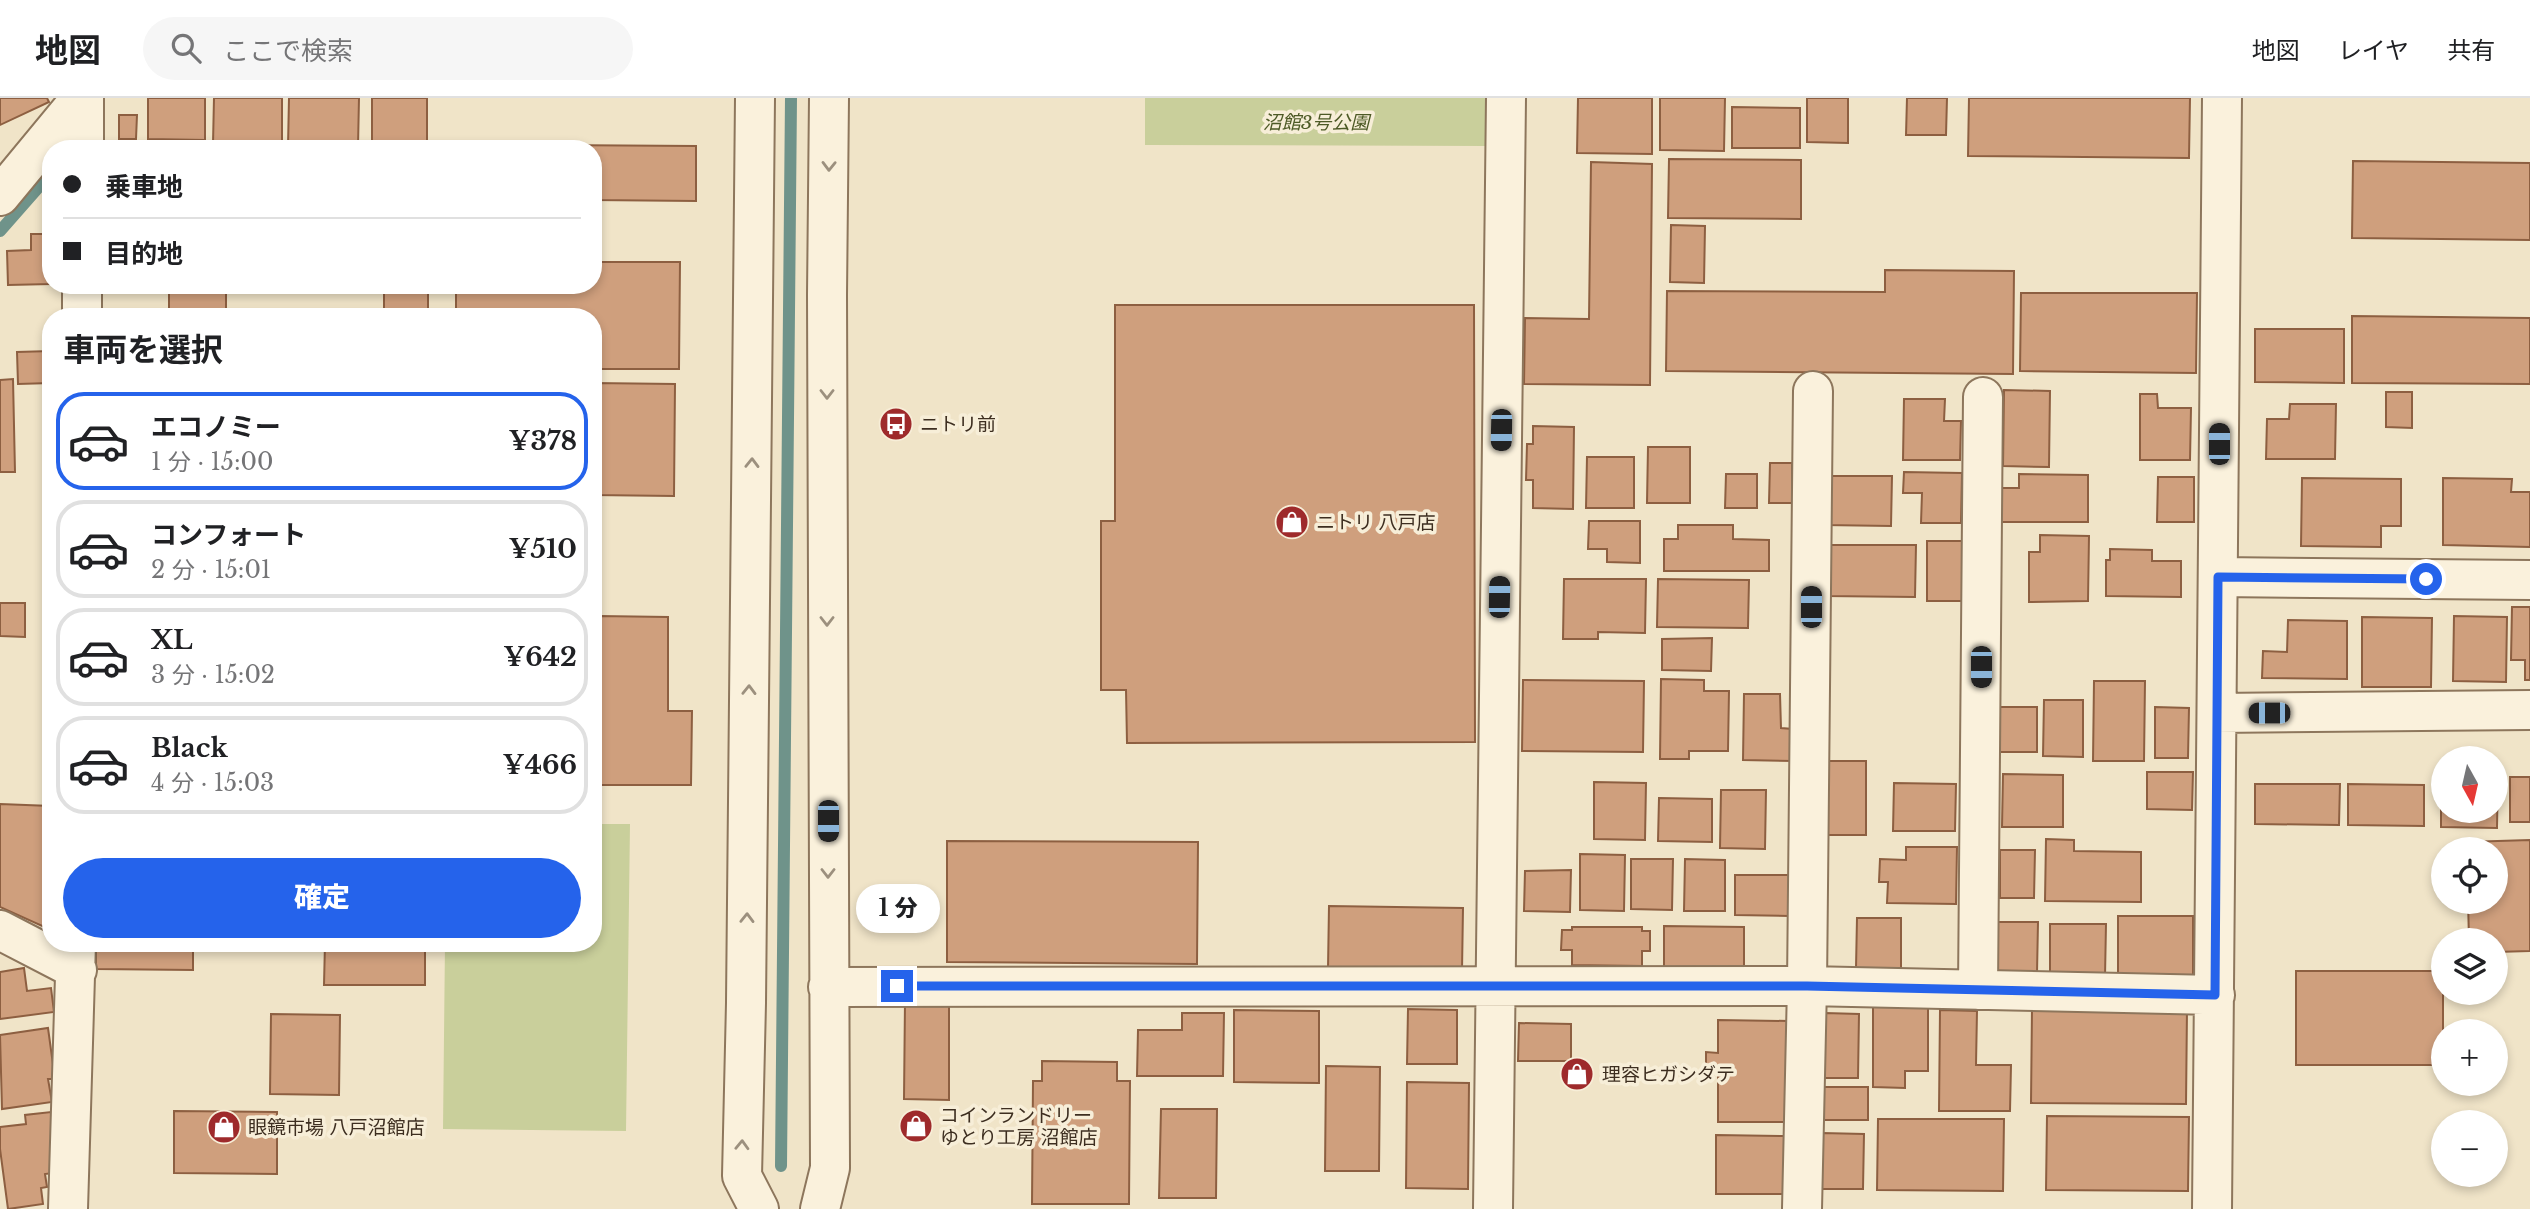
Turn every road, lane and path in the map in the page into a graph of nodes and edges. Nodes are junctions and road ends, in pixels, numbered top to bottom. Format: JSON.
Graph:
{"nodes":[{"id":1,"x":83,"y":98,"type":"edge"},
{"id":2,"x":755,"y":98,"type":"edge"},
{"id":3,"x":830,"y":98,"type":"edge"},
{"id":4,"x":1506,"y":98,"type":"edge"},
{"id":5,"x":2222,"y":98,"type":"edge"},
{"id":6,"x":47,"y":140,"type":"edge"},
{"id":7,"x":84,"y":140,"type":"edge"},
{"id":8,"x":42,"y":146,"type":"edge"},
{"id":9,"x":0,"y":196,"type":"edge"},
{"id":10,"x":1813,"y":391,"type":"dead end"},
{"id":11,"x":1983,"y":397,"type":"dead end"},
{"id":12,"x":2218,"y":577,"type":"junction"},
{"id":13,"x":2530,"y":580,"type":"edge"},
{"id":14,"x":2530,"y":710,"type":"edge"},
{"id":15,"x":2217,"y":713,"type":"junction"},
{"id":16,"x":0,"y":930,"type":"edge"},
{"id":17,"x":42,"y":945,"type":"edge"},
{"id":18,"x":77,"y":957,"type":"edge"},
{"id":19,"x":1494,"y":985,"type":"junction"},
{"id":20,"x":1807,"y":986,"type":"junction"},
{"id":21,"x":828,"y":987,"type":"junction"},
{"id":22,"x":1979,"y":990,"type":"junction"},
{"id":23,"x":2215,"y":995,"type":"junction"},
{"id":24,"x":68,"y":1209,"type":"edge"},
{"id":25,"x":759,"y":1209,"type":"edge"},
{"id":26,"x":820,"y":1209,"type":"edge"},
{"id":27,"x":1493,"y":1209,"type":"edge"},
{"id":28,"x":1802,"y":1209,"type":"edge"},
{"id":29,"x":2213,"y":1209,"type":"edge"}],
"edges":[{"from":1,"to":6,"type":"street"},
{"from":1,"to":7,"type":"street"},
{"from":25,"to":2,"type":"street","one_way":true},
{"from":3,"to":21,"type":"street","one_way":true},
{"from":4,"to":19,"type":"street"},
{"from":5,"to":12,"type":"street"},
{"from":8,"to":9,"type":"street"},
{"from":10,"to":20,"type":"street"},
{"from":11,"to":22,"type":"street"},
{"from":12,"to":13,"type":"street"},
{"from":12,"to":15,"type":"street"},
{"from":14,"to":15,"type":"street"},
{"from":15,"to":23,"type":"street"},
{"from":16,"to":17,"type":"street"},
{"from":18,"to":24,"type":"street"},
{"from":19,"to":20,"type":"street"},
{"from":19,"to":21,"type":"street"},
{"from":19,"to":27,"type":"street"},
{"from":20,"to":22,"type":"street"},
{"from":20,"to":28,"type":"street"},
{"from":21,"to":26,"type":"street"},
{"from":22,"to":23,"type":"street"},
{"from":23,"to":29,"type":"street"}]}
